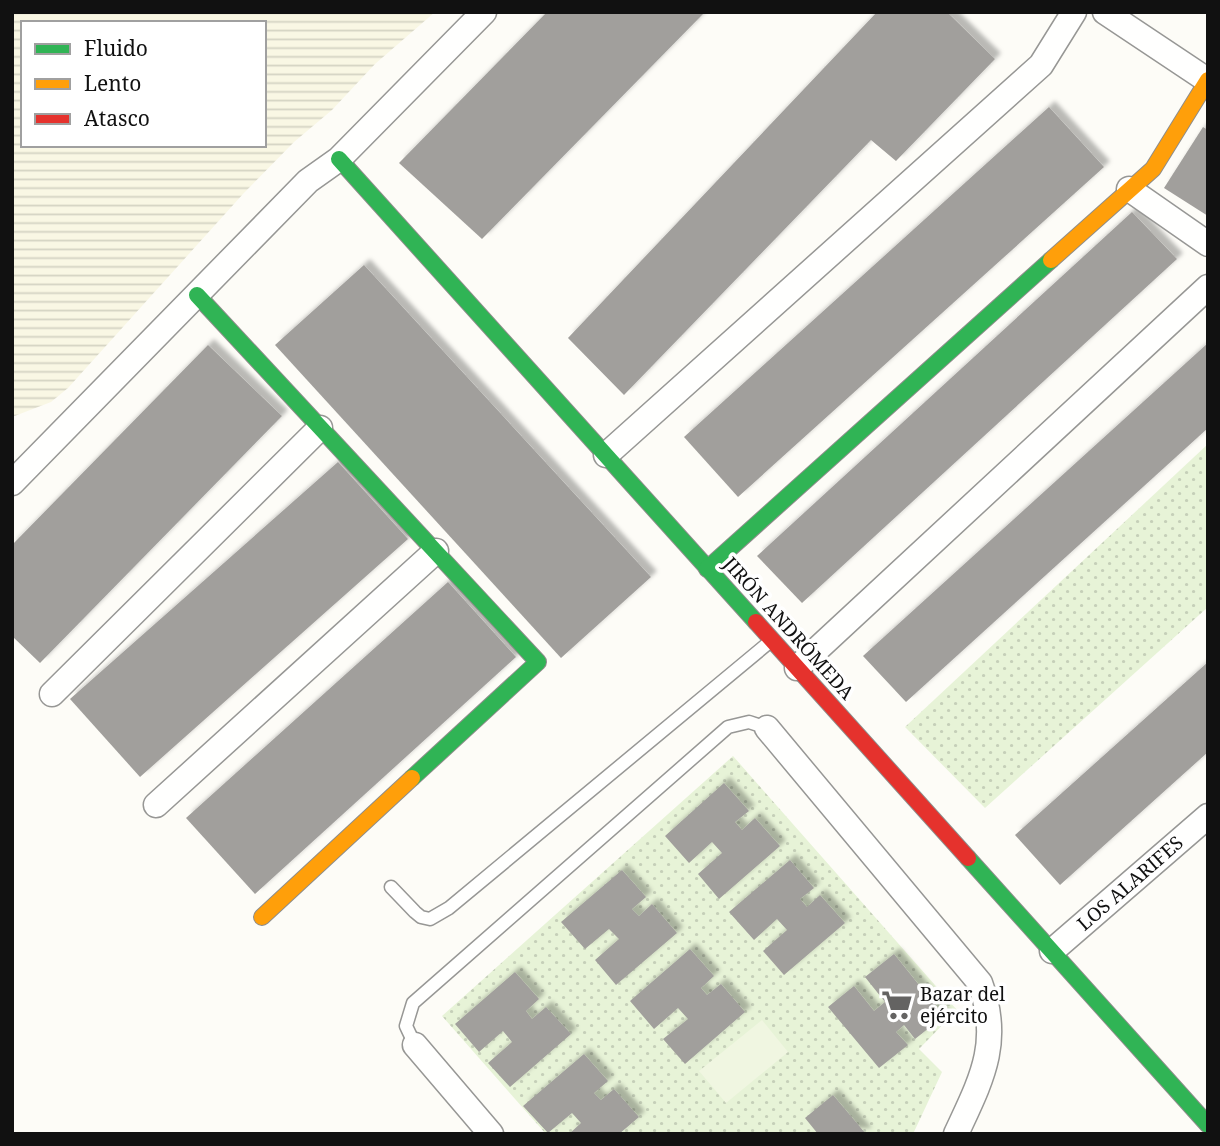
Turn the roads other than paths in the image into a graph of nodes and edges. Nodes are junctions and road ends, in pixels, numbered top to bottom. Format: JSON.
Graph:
{"nodes":[{"id":1,"x":484,"y":12,"type":"edge"},
{"id":2,"x":1074,"y":12,"type":"edge"},
{"id":3,"x":1105,"y":12,"type":"edge"},
{"id":4,"x":1207,"y":80,"type":"edge"},
{"id":5,"x":340,"y":159,"type":"junction"},
{"id":6,"x":1129,"y":189,"type":"junction"},
{"id":7,"x":1208,"y":243,"type":"edge"},
{"id":8,"x":1208,"y":287,"type":"edge"},
{"id":9,"x":197,"y":295,"type":"junction"},
{"id":10,"x":320,"y":428,"type":"junction"},
{"id":11,"x":606,"y":455,"type":"junction"},
{"id":12,"x":12,"y":483,"type":"edge"},
{"id":13,"x":436,"y":551,"type":"junction"},
{"id":14,"x":708,"y":569,"type":"junction"},
{"id":15,"x":772,"y":640,"type":"junction"},
{"id":16,"x":797,"y":668,"type":"junction"},
{"id":17,"x":52,"y":694,"type":"dead end"},
{"id":18,"x":767,"y":728,"type":"joint"},
{"id":19,"x":156,"y":805,"type":"dead end"},
{"id":20,"x":1208,"y":816,"type":"edge"},
{"id":21,"x":391,"y":887,"type":"dead end"},
{"id":22,"x":262,"y":917,"type":"dead end"},
{"id":23,"x":1052,"y":951,"type":"junction"},
{"id":24,"x":415,"y":1045,"type":"joint"},
{"id":25,"x":1204,"y":1114,"type":"edge"},
{"id":26,"x":491,"y":1134,"type":"edge"},
{"id":27,"x":956,"y":1134,"type":"edge"}],
"edges":[{"from":1,"to":5,"type":"street"},
{"from":2,"to":11,"type":"street"},
{"from":3,"to":4,"type":"street"},
{"from":4,"to":6,"type":"street"},
{"from":5,"to":9,"type":"street"},
{"from":5,"to":11,"type":"street","name":"JIRÓN ANDRÓMEDA"},
{"from":6,"to":7,"type":"street"},
{"from":6,"to":14,"type":"street"},
{"from":8,"to":16,"type":"street"},
{"from":9,"to":10,"type":"street"},
{"from":9,"to":12,"type":"street"},
{"from":10,"to":13,"type":"street"},
{"from":10,"to":17,"type":"street"},
{"from":11,"to":14,"type":"street","name":"JIRÓN ANDRÓMEDA"},
{"from":13,"to":19,"type":"street"},
{"from":13,"to":22,"type":"street"},
{"from":14,"to":15,"type":"street","name":"JIRÓN ANDRÓMEDA"},
{"from":15,"to":16,"type":"street","name":"JIRÓN ANDRÓMEDA"},
{"from":15,"to":21,"type":"lane"},
{"from":16,"to":23,"type":"street","name":"JIRÓN ANDRÓMEDA"},
{"from":18,"to":24,"type":"lane"},
{"from":18,"to":27,"type":"street"},
{"from":20,"to":23,"type":"street","name":"LOS ALARIFES"},
{"from":23,"to":25,"type":"street","name":"JIRÓN ANDRÓMEDA"},
{"from":24,"to":26,"type":"street"}]}
